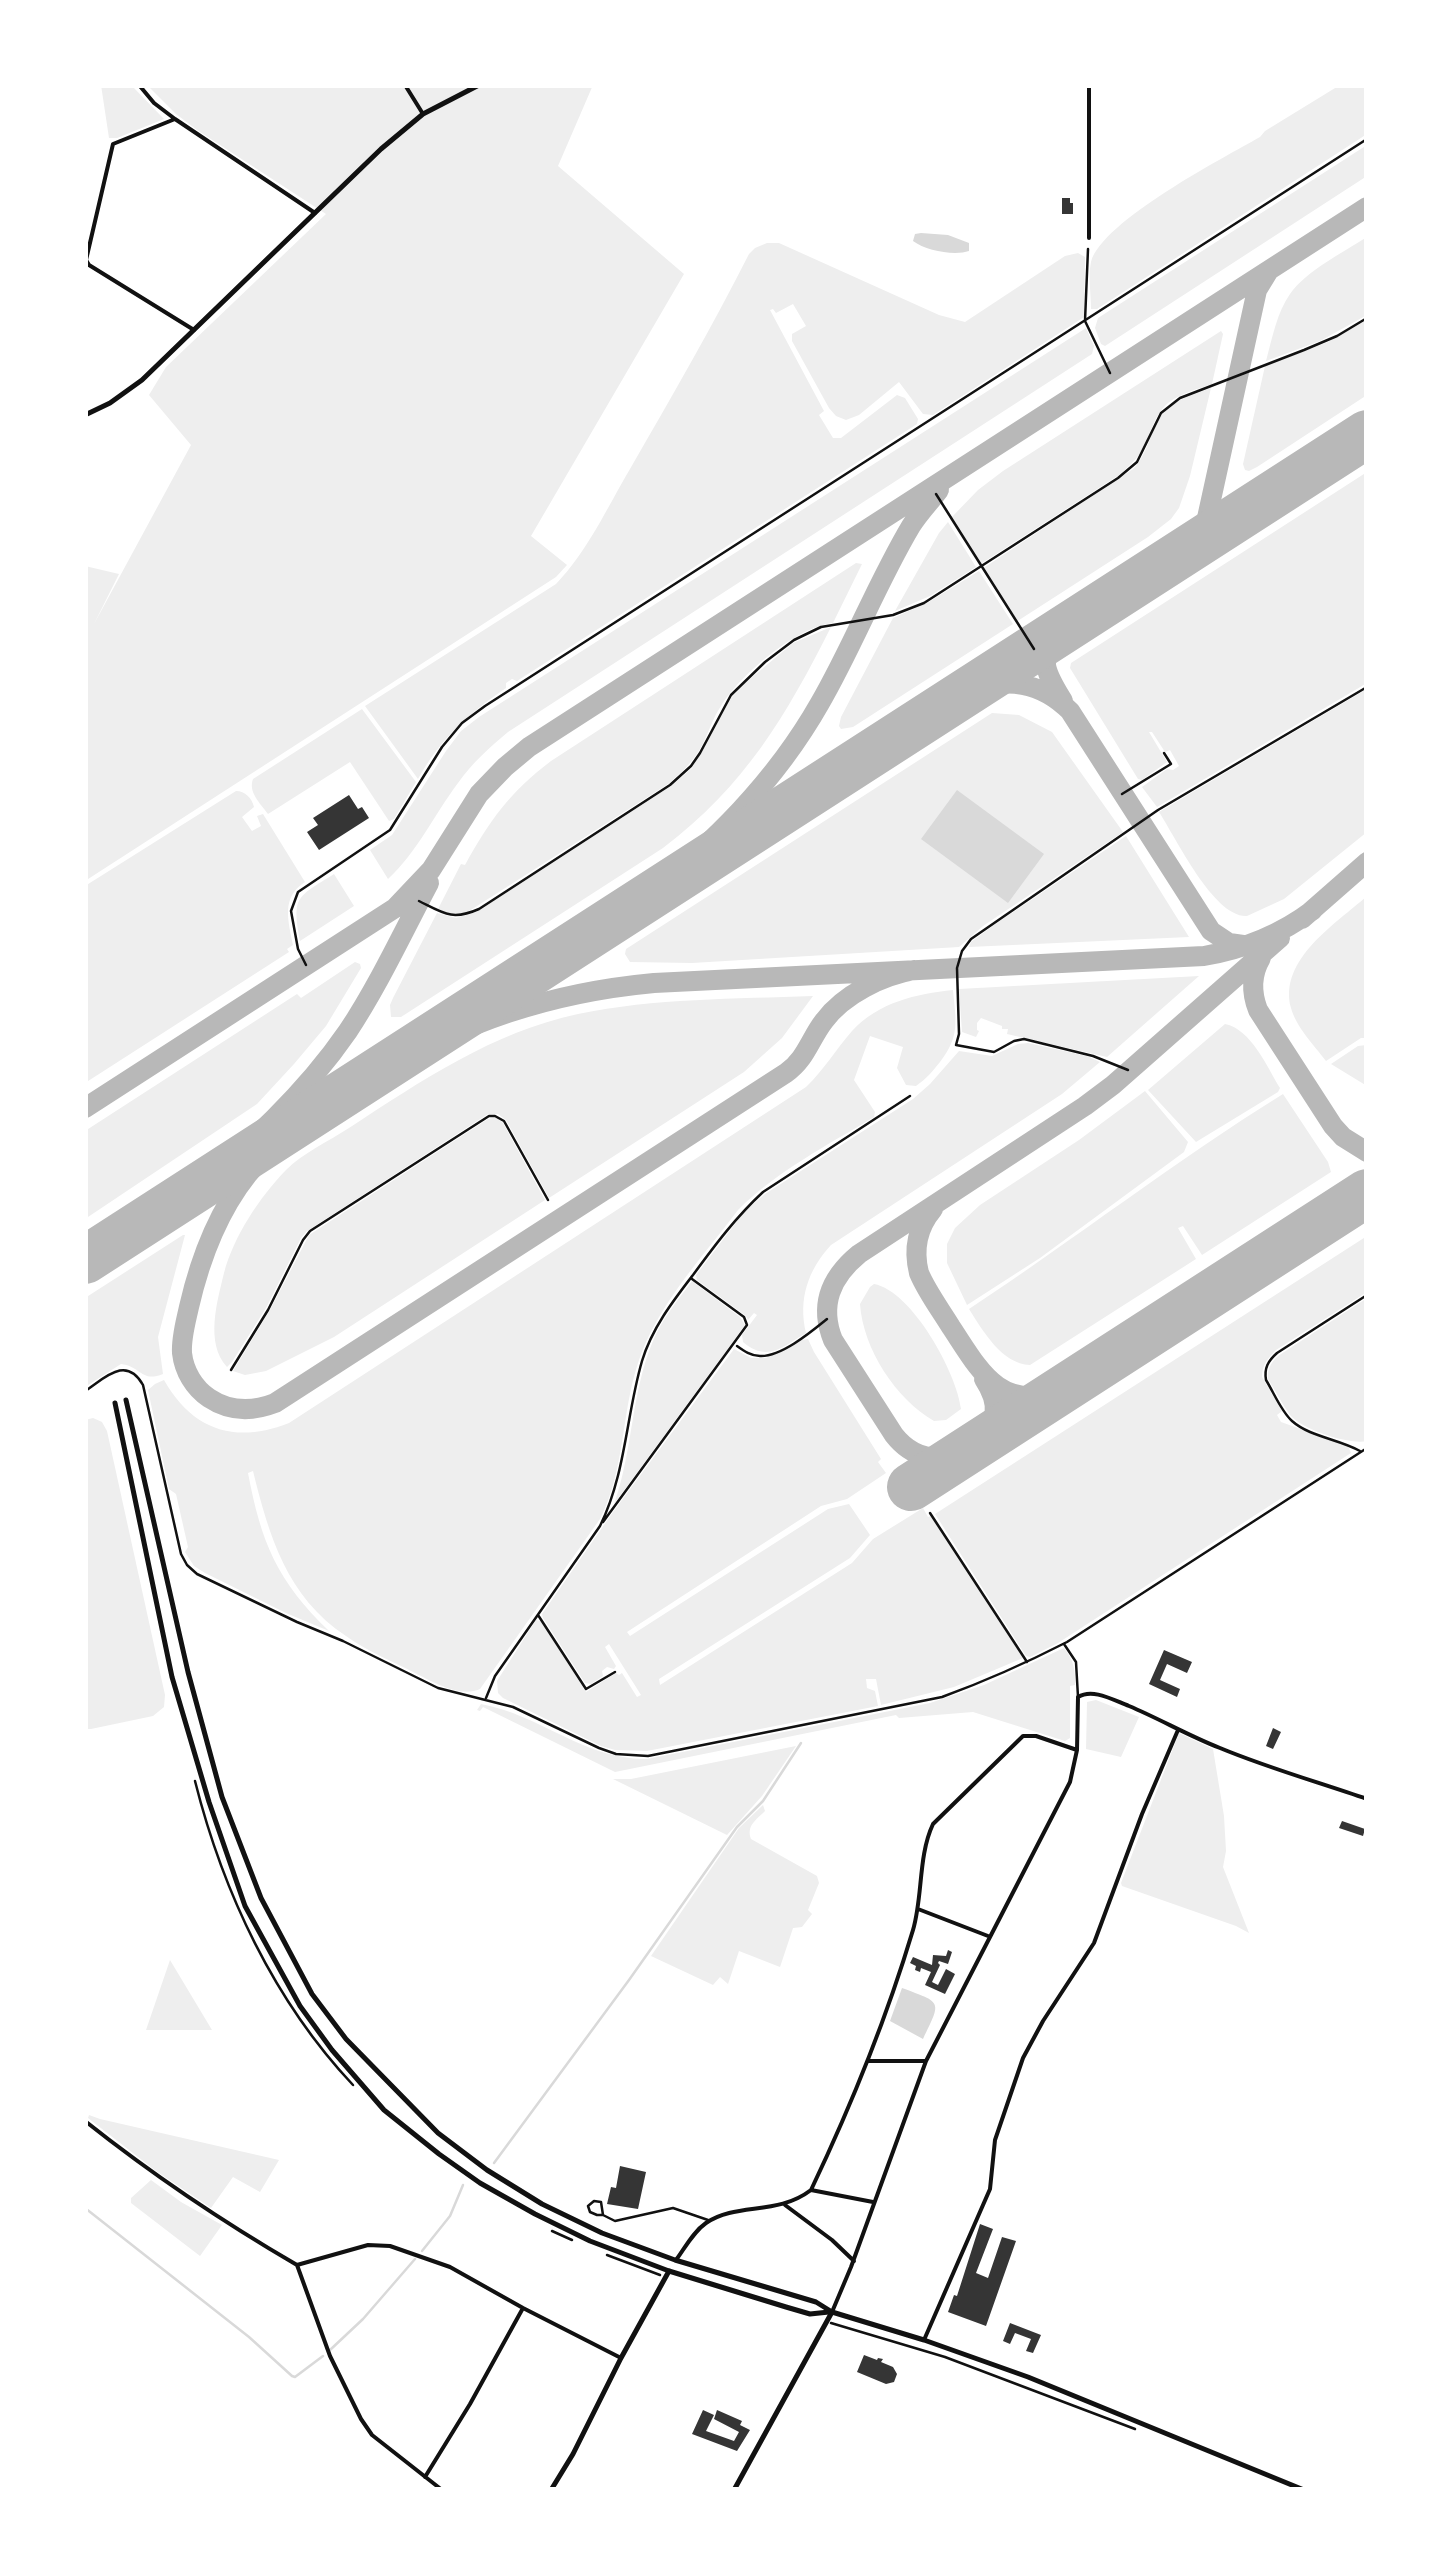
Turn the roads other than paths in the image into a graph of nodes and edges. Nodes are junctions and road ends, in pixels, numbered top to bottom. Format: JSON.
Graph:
{"nodes":[{"id":1,"x":140,"y":85,"type":"edge"},
{"id":2,"x":405,"y":85,"type":"edge"},
{"id":3,"x":479,"y":85,"type":"edge"},
{"id":4,"x":1089,"y":85,"type":"edge"},
{"id":5,"x":423,"y":114,"type":"junction"},
{"id":6,"x":176,"y":119,"type":"junction"},
{"id":7,"x":1367,"y":138,"type":"edge"},
{"id":8,"x":315,"y":213,"type":"junction"},
{"id":9,"x":1089,"y":238,"type":"dead end"},
{"id":10,"x":1088,"y":249,"type":"dead end"},
{"id":11,"x":1367,"y":318,"type":"edge"},
{"id":12,"x":1085,"y":321,"type":"junction"},
{"id":13,"x":194,"y":330,"type":"junction"},
{"id":14,"x":1110,"y":374,"type":"dead end"},
{"id":15,"x":85,"y":415,"type":"edge"},
{"id":16,"x":936,"y":494,"type":"dead end"},
{"id":17,"x":981,"y":566,"type":"junction"},
{"id":18,"x":1034,"y":649,"type":"dead end"},
{"id":19,"x":1367,"y":687,"type":"edge"},
{"id":20,"x":1164,"y":754,"type":"dead end"},
{"id":21,"x":1122,"y":794,"type":"dead end"},
{"id":22,"x":419,"y":902,"type":"dead end"},
{"id":23,"x":306,"y":965,"type":"dead end"},
{"id":24,"x":1128,"y":1070,"type":"dead end"},
{"id":25,"x":910,"y":1096,"type":"dead end"},
{"id":26,"x":548,"y":1200,"type":"dead end"},
{"id":27,"x":691,"y":1278,"type":"junction"},
{"id":28,"x":1367,"y":1295,"type":"edge"},
{"id":29,"x":827,"y":1319,"type":"dead end"},
{"id":30,"x":734,"y":1344,"type":"junction"},
{"id":31,"x":231,"y":1370,"type":"dead end"},
{"id":32,"x":85,"y":1390,"type":"edge"},
{"id":33,"x":126,"y":1400,"type":"dead end"},
{"id":34,"x":115,"y":1403,"type":"dead end"},
{"id":35,"x":1367,"y":1448,"type":"edge"},
{"id":36,"x":1362,"y":1451,"type":"junction"},
{"id":37,"x":930,"y":1512,"type":"dead end"},
{"id":38,"x":600,"y":1526,"type":"junction"},
{"id":39,"x":538,"y":1614,"type":"junction"},
{"id":40,"x":1063,"y":1644,"type":"junction"},
{"id":41,"x":1028,"y":1663,"type":"junction"},
{"id":42,"x":615,"y":1672,"type":"dead end"},
{"id":43,"x":1078,"y":1697,"type":"junction"},
{"id":44,"x":485,"y":1700,"type":"junction"},
{"id":45,"x":1178,"y":1729,"type":"junction"},
{"id":46,"x":1078,"y":1750,"type":"junction"},
{"id":47,"x":1367,"y":1799,"type":"edge"},
{"id":48,"x":918,"y":1909,"type":"junction"},
{"id":49,"x":990,"y":1937,"type":"junction"},
{"id":50,"x":868,"y":2061,"type":"junction"},
{"id":51,"x":926,"y":2061,"type":"junction"},
{"id":52,"x":85,"y":2121,"type":"edge"},
{"id":53,"x":810,"y":2190,"type":"junction"},
{"id":54,"x":874,"y":2202,"type":"junction"},
{"id":55,"x":784,"y":2205,"type":"junction"},
{"id":56,"x":603,"y":2215,"type":"dead end"},
{"id":57,"x":709,"y":2221,"type":"junction"},
{"id":58,"x":676,"y":2260,"type":"junction"},
{"id":59,"x":854,"y":2261,"type":"junction"},
{"id":60,"x":298,"y":2265,"type":"junction"},
{"id":61,"x":668,"y":2274,"type":"junction"},
{"id":62,"x":523,"y":2308,"type":"junction"},
{"id":63,"x":832,"y":2312,"type":"junction"},
{"id":64,"x":924,"y":2340,"type":"junction"},
{"id":65,"x":622,"y":2358,"type":"junction"},
{"id":66,"x":425,"y":2477,"type":"junction"},
{"id":67,"x":442,"y":2490,"type":"edge"},
{"id":68,"x":551,"y":2490,"type":"edge"},
{"id":69,"x":734,"y":2490,"type":"edge"},
{"id":70,"x":1304,"y":2490,"type":"edge"}],
"edges":[{"from":1,"to":6,"type":"street"},
{"from":2,"to":5,"type":"street"},
{"from":3,"to":5,"type":"main road"},
{"from":4,"to":9,"type":"street"},
{"from":5,"to":8,"type":"main road"},
{"from":6,"to":8,"type":"street"},
{"from":6,"to":13,"type":"street"},
{"from":7,"to":12,"type":"lane"},
{"from":8,"to":13,"type":"main road"},
{"from":10,"to":12,"type":"lane"},
{"from":11,"to":17,"type":"lane"},
{"from":12,"to":14,"type":"lane"},
{"from":12,"to":23,"type":"lane"},
{"from":13,"to":15,"type":"main road"},
{"from":16,"to":17,"type":"lane"},
{"from":17,"to":18,"type":"lane"},
{"from":17,"to":22,"type":"lane"},
{"from":19,"to":24,"type":"lane"},
{"from":20,"to":21,"type":"lane"},
{"from":25,"to":27,"type":"lane"},
{"from":26,"to":31,"type":"lane"},
{"from":27,"to":30,"type":"lane"},
{"from":27,"to":38,"type":"lane"},
{"from":28,"to":36,"type":"lane"},
{"from":29,"to":30,"type":"lane"},
{"from":30,"to":38,"type":"lane"},
{"from":32,"to":44,"type":"lane"},
{"from":33,"to":58,"type":"main road"},
{"from":34,"to":61,"type":"main road"},
{"from":35,"to":36,"type":"lane"},
{"from":36,"to":40,"type":"lane"},
{"from":37,"to":41,"type":"lane"},
{"from":38,"to":39,"type":"lane"},
{"from":39,"to":42,"type":"lane"},
{"from":39,"to":44,"type":"lane"},
{"from":40,"to":41,"type":"lane"},
{"from":40,"to":43,"type":"lane"},
{"from":41,"to":44,"type":"lane"},
{"from":43,"to":45,"type":"street"},
{"from":43,"to":46,"type":"street"},
{"from":45,"to":47,"type":"street"},
{"from":45,"to":64,"type":"street"},
{"from":46,"to":48,"type":"street"},
{"from":46,"to":49,"type":"street"},
{"from":48,"to":49,"type":"street"},
{"from":48,"to":50,"type":"street"},
{"from":49,"to":51,"type":"street"},
{"from":50,"to":51,"type":"street"},
{"from":50,"to":53,"type":"street"},
{"from":51,"to":54,"type":"street"},
{"from":52,"to":60,"type":"street"},
{"from":53,"to":54,"type":"street"},
{"from":53,"to":55,"type":"street"},
{"from":54,"to":59,"type":"street"},
{"from":55,"to":57,"type":"street"},
{"from":55,"to":59,"type":"street"},
{"from":56,"to":57,"type":"lane"},
{"from":57,"to":58,"type":"street"},
{"from":58,"to":63,"type":"main road"},
{"from":59,"to":63,"type":"street"},
{"from":60,"to":62,"type":"street"},
{"from":60,"to":66,"type":"street"},
{"from":61,"to":63,"type":"main road"},
{"from":61,"to":65,"type":"main road"},
{"from":62,"to":65,"type":"street"},
{"from":62,"to":66,"type":"street"},
{"from":63,"to":64,"type":"main road"},
{"from":63,"to":69,"type":"main road"},
{"from":64,"to":70,"type":"main road"},
{"from":65,"to":68,"type":"main road"},
{"from":66,"to":67,"type":"street"}]}
